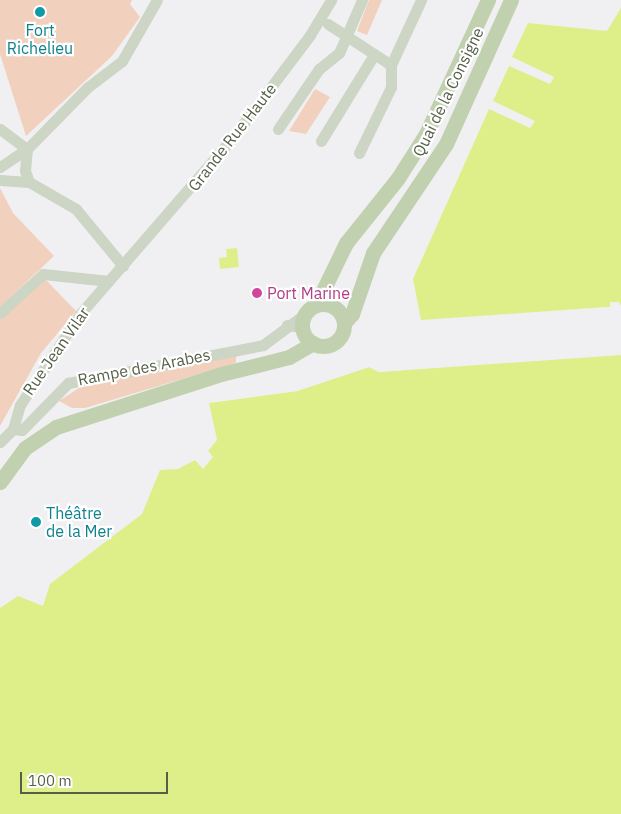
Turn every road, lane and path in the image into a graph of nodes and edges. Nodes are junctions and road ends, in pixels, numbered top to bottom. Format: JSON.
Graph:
{"nodes":[{"id":1,"x":157,"y":0,"type":"edge"},
{"id":2,"x":331,"y":0,"type":"edge"},
{"id":3,"x":362,"y":0,"type":"edge"},
{"id":4,"x":421,"y":0,"type":"edge"},
{"id":5,"x":488,"y":0,"type":"edge"},
{"id":6,"x":511,"y":0,"type":"edge"},
{"id":7,"x":328,"y":24,"type":"dead end"},
{"id":8,"x":347,"y":37,"type":"junction"},
{"id":9,"x":374,"y":55,"type":"junction"},
{"id":10,"x":391,"y":65,"type":"junction"},
{"id":11,"x":0,"y":129,"type":"edge"},
{"id":12,"x":278,"y":129,"type":"dead end"},
{"id":13,"x":321,"y":141,"type":"dead end"},
{"id":14,"x":27,"y":149,"type":"junction"},
{"id":15,"x":359,"y":152,"type":"dead end"},
{"id":16,"x":0,"y":167,"type":"edge"},
{"id":17,"x":0,"y":180,"type":"edge"},
{"id":18,"x":29,"y":182,"type":"junction"},
{"id":19,"x":123,"y":266,"type":"junction"},
{"id":20,"x":110,"y":280,"type":"junction"},
{"id":21,"x":0,"y":313,"type":"edge"},
{"id":22,"x":307,"y":319,"type":"junction"},
{"id":23,"x":344,"y":323,"type":"junction"},
{"id":24,"x":313,"y":343,"type":"junction"},
{"id":25,"x":268,"y":361,"type":"junction"},
{"id":26,"x":12,"y":429,"type":"junction"},
{"id":27,"x":0,"y":442,"type":"edge"},
{"id":28,"x":0,"y":482,"type":"edge"}],
"edges":[{"from":1,"to":14,"type":"street"},
{"from":2,"to":19,"type":"street","name":"Grande Rue Haute"},
{"from":3,"to":8,"type":"street"},
{"from":4,"to":10,"type":"street"},
{"from":5,"to":22,"type":"main road"},
{"from":6,"to":23,"type":"main road","name":"Quai de la Consigne"},
{"from":7,"to":8,"type":"street"},
{"from":8,"to":9,"type":"street"},
{"from":8,"to":12,"type":"street"},
{"from":9,"to":10,"type":"street"},
{"from":9,"to":13,"type":"street"},
{"from":10,"to":15,"type":"street"},
{"from":11,"to":14,"type":"street"},
{"from":14,"to":16,"type":"street"},
{"from":14,"to":18,"type":"street"},
{"from":17,"to":18,"type":"street"},
{"from":18,"to":19,"type":"street"},
{"from":19,"to":20,"type":"street","name":"Rue Jean Vilar"},
{"from":20,"to":21,"type":"street"},
{"from":20,"to":26,"type":"street","name":"Rue Jean Vilar"},
{"from":22,"to":23,"type":"main road"},
{"from":22,"to":24,"type":"main road"},
{"from":22,"to":25,"type":"main road"},
{"from":22,"to":26,"type":"street","name":"Rampe des Arabes"},
{"from":23,"to":24,"type":"main road","name":"Quai de la Consigne"},
{"from":24,"to":25,"type":"main road"},
{"from":25,"to":28,"type":"main road"},
{"from":26,"to":27,"type":"street","name":"Rue Jean Vilar"}]}
